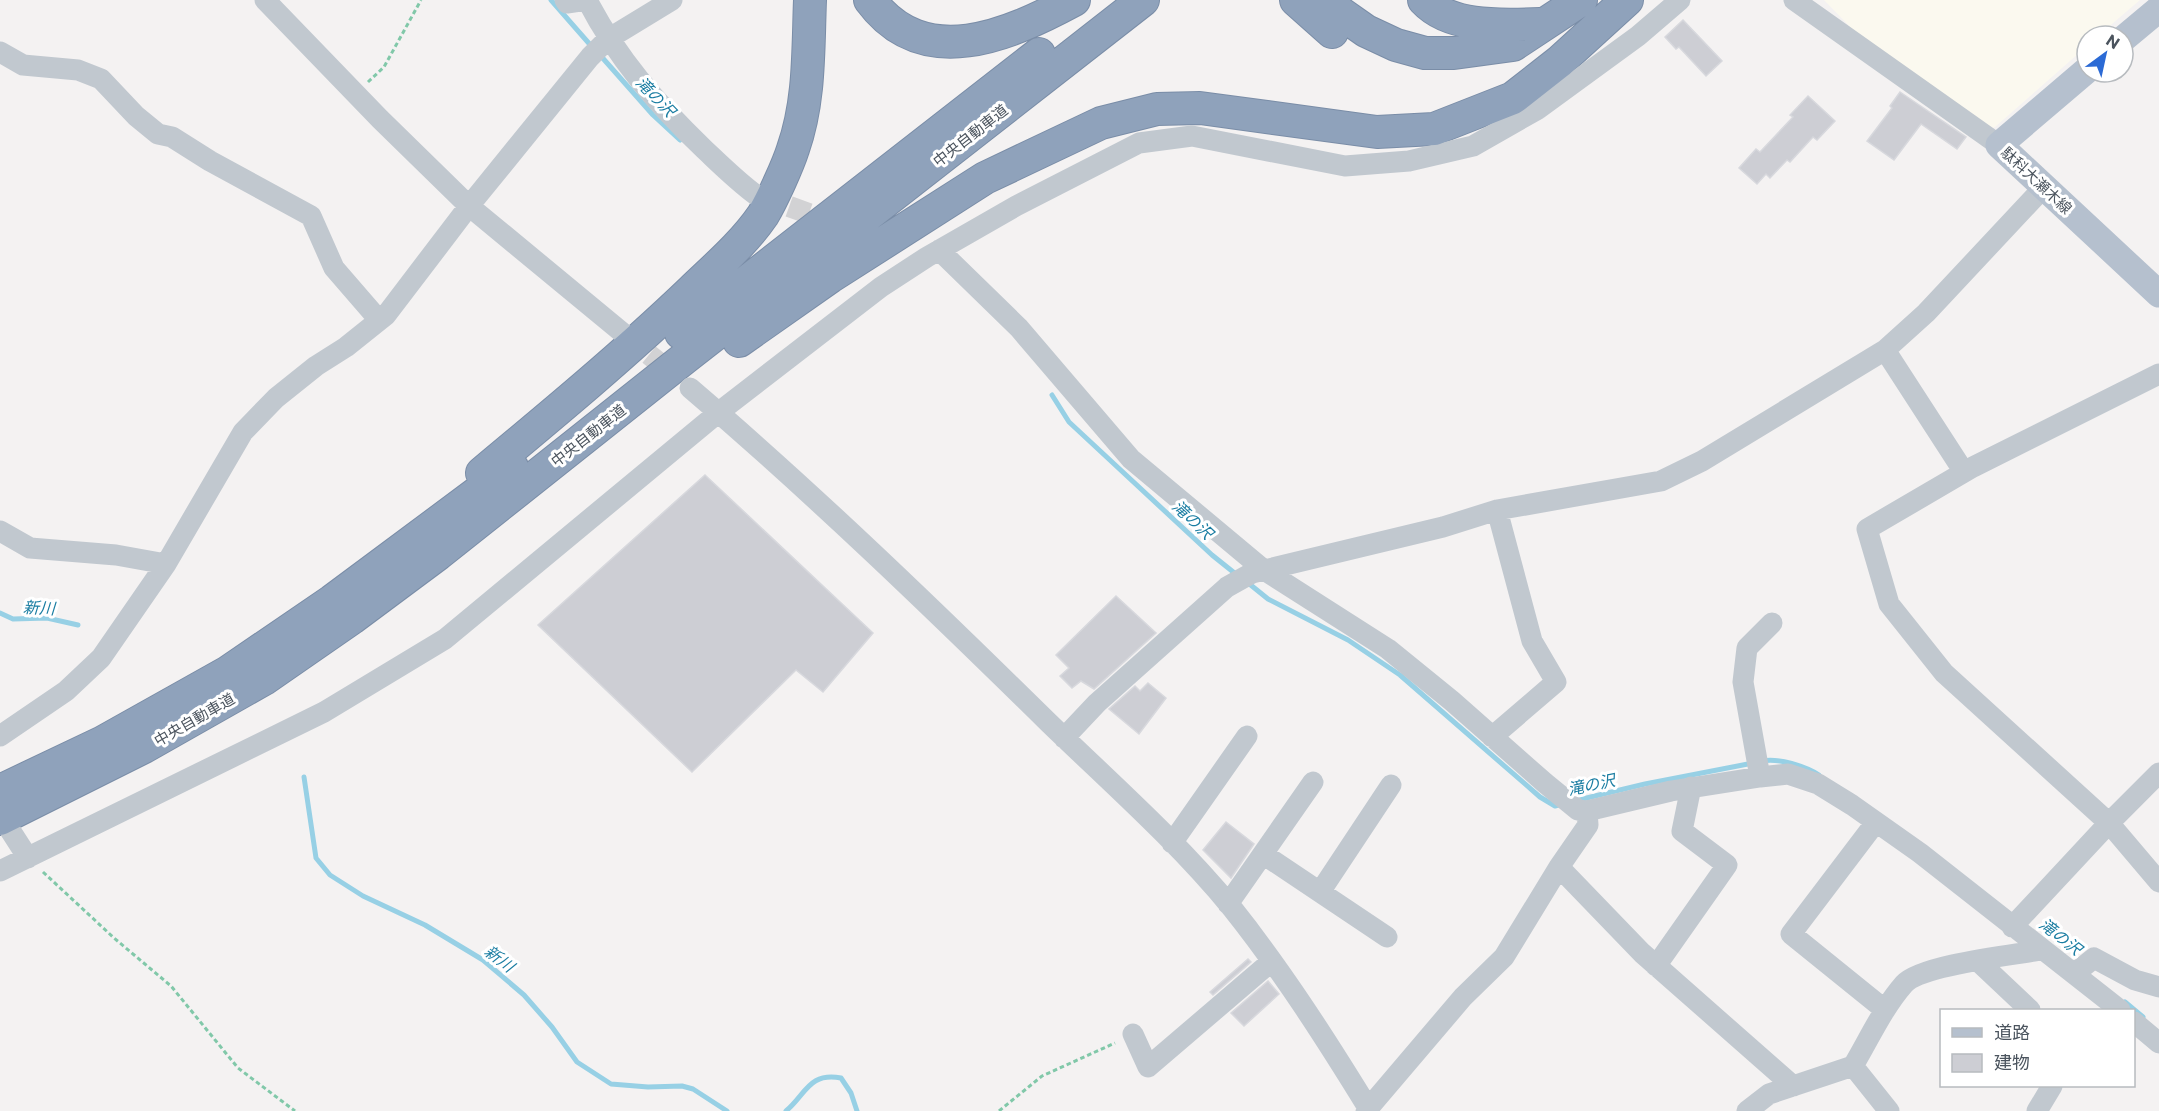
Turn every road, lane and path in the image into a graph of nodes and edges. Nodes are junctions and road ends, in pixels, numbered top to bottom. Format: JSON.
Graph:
{"nodes":[{"id":1,"x":265,"y":0,"type":"edge"},
{"id":2,"x":421,"y":0,"type":"edge"},
{"id":3,"x":565,"y":0,"type":"edge"},
{"id":4,"x":587,"y":0,"type":"edge"},
{"id":5,"x":672,"y":0,"type":"edge"},
{"id":6,"x":810,"y":0,"type":"edge"},
{"id":7,"x":870,"y":0,"type":"edge"},
{"id":8,"x":1074,"y":0,"type":"edge"},
{"id":9,"x":1108,"y":0,"type":"edge"},
{"id":10,"x":1143,"y":0,"type":"edge"},
{"id":11,"x":1296,"y":0,"type":"edge"},
{"id":12,"x":1322,"y":0,"type":"edge"},
{"id":13,"x":1424,"y":0,"type":"edge"},
{"id":14,"x":1581,"y":0,"type":"edge"},
{"id":15,"x":1627,"y":0,"type":"edge"},
{"id":16,"x":1680,"y":0,"type":"edge"},
{"id":17,"x":1794,"y":0,"type":"edge"},
{"id":18,"x":2159,"y":9,"type":"edge"},
{"id":19,"x":1544,"y":24,"type":"junction"},
{"id":20,"x":2135,"y":29,"type":"edge"},
{"id":21,"x":600,"y":47,"type":"junction"},
{"id":22,"x":0,"y":52,"type":"edge"},
{"id":23,"x":1559,"y":62,"type":"junction"},
{"id":24,"x":2075,"y":80,"type":"edge"},
{"id":25,"x":356,"y":93,"type":"junction"},
{"id":26,"x":1999,"y":145,"type":"junction"},
{"id":27,"x":2044,"y":187,"type":"junction"},
{"id":28,"x":756,"y":195,"type":"tunnel mouth"},
{"id":29,"x":470,"y":206,"type":"junction"},
{"id":30,"x":895,"y":244,"type":"dead end"},
{"id":31,"x":933,"y":254,"type":"junction"},
{"id":32,"x":2159,"y":294,"type":"edge"},
{"id":33,"x":379,"y":320,"type":"junction"},
{"id":34,"x":624,"y":334,"type":"tunnel mouth"},
{"id":35,"x":1885,"y":350,"type":"junction"},
{"id":36,"x":2157,"y":377,"type":"edge"},
{"id":37,"x":690,"y":388,"type":"tunnel mouth"},
{"id":38,"x":718,"y":412,"type":"junction"},
{"id":39,"x":1964,"y":472,"type":"junction"},
{"id":40,"x":1497,"y":510,"type":"junction"},
{"id":41,"x":0,"y":531,"type":"edge"},
{"id":42,"x":438,"y":554,"type":"junction"},
{"id":43,"x":166,"y":564,"type":"junction"},
{"id":44,"x":1258,"y":572,"type":"junction"},
{"id":45,"x":332,"y":601,"type":"junction"},
{"id":46,"x":1772,"y":622,"type":"dead end"},
{"id":47,"x":1248,"y":735,"type":"dead end"},
{"id":48,"x":0,"y":736,"type":"edge"},
{"id":49,"x":1492,"y":736,"type":"junction"},
{"id":50,"x":1064,"y":738,"type":"junction"},
{"id":51,"x":2159,"y":773,"type":"edge"},
{"id":52,"x":1760,"y":775,"type":"junction"},
{"id":53,"x":1313,"y":782,"type":"dead end"},
{"id":54,"x":1391,"y":785,"type":"dead end"},
{"id":55,"x":1690,"y":788,"type":"junction"},
{"id":56,"x":0,"y":791,"type":"edge"},
{"id":57,"x":1582,"y":811,"type":"junction"},
{"id":58,"x":1876,"y":822,"type":"junction"},
{"id":59,"x":2109,"y":823,"type":"junction"},
{"id":60,"x":5,"y":825,"type":"edge"},
{"id":61,"x":1172,"y":843,"type":"junction"},
{"id":62,"x":1263,"y":854,"type":"junction"},
{"id":63,"x":28,"y":858,"type":"junction"},
{"id":64,"x":1559,"y":867,"type":"junction"},
{"id":65,"x":0,"y":871,"type":"edge"},
{"id":66,"x":2159,"y":882,"type":"edge"},
{"id":67,"x":1320,"y":892,"type":"junction"},
{"id":68,"x":1228,"y":904,"type":"junction"},
{"id":69,"x":2017,"y":921,"type":"junction"},
{"id":70,"x":1387,"y":937,"type":"dead end"},
{"id":71,"x":2041,"y":950,"type":"junction"},
{"id":72,"x":1272,"y":961,"type":"junction"},
{"id":73,"x":1978,"y":961,"type":"junction"},
{"id":74,"x":1656,"y":966,"type":"junction"},
{"id":75,"x":2080,"y":969,"type":"junction"},
{"id":76,"x":2159,"y":987,"type":"edge"},
{"id":77,"x":2099,"y":1004,"type":"edge"},
{"id":78,"x":2028,"y":1009,"type":"edge"},
{"id":79,"x":2114,"y":1009,"type":"edge"},
{"id":80,"x":1885,"y":1011,"type":"junction"},
{"id":81,"x":2135,"y":1024,"type":"edge"},
{"id":82,"x":1133,"y":1035,"type":"joint"},
{"id":83,"x":2159,"y":1042,"type":"edge"},
{"id":84,"x":1854,"y":1066,"type":"junction"},
{"id":85,"x":1793,"y":1086,"type":"junction"},
{"id":86,"x":2051,"y":1087,"type":"edge"},
{"id":87,"x":1368,"y":1110,"type":"edge"},
{"id":88,"x":295,"y":1111,"type":"edge"},
{"id":89,"x":999,"y":1111,"type":"edge"},
{"id":90,"x":1747,"y":1111,"type":"edge"},
{"id":91,"x":1889,"y":1111,"type":"edge"},
{"id":92,"x":2037,"y":1111,"type":"edge"}],
"edges":[{"from":1,"to":25,"type":"street"},
{"from":2,"to":25,"type":"path"},
{"from":3,"to":4,"type":"street"},
{"from":4,"to":21,"type":"street"},
{"from":5,"to":21,"type":"street"},
{"from":6,"to":45,"type":"highway"},
{"from":7,"to":8,"type":"highway"},
{"from":9,"to":45,"type":"highway","name":"中央自動車道"},
{"from":10,"to":42,"type":"highway","name":"中央自動車道"},
{"from":11,"to":23,"type":"highway"},
{"from":12,"to":19,"type":"highway"},
{"from":13,"to":19,"type":"highway"},
{"from":14,"to":19,"type":"highway"},
{"from":15,"to":23,"type":"highway"},
{"from":16,"to":31,"type":"street"},
{"from":17,"to":26,"type":"street"},
{"from":18,"to":20,"type":"main road"},
{"from":21,"to":28,"type":"street"},
{"from":21,"to":29,"type":"street"},
{"from":22,"to":33,"type":"street"},
{"from":23,"to":42,"type":"highway"},
{"from":24,"to":26,"type":"main road","name":"駄科大瀬木線"},
{"from":25,"to":29,"type":"street"},
{"from":26,"to":27,"type":"main road","name":"駄科大瀬木線"},
{"from":27,"to":32,"type":"main road","name":"駄科大瀬木線"},
{"from":27,"to":35,"type":"street"},
{"from":29,"to":33,"type":"street"},
{"from":29,"to":34,"type":"street"},
{"from":30,"to":31,"type":"street"},
{"from":31,"to":38,"type":"street"},
{"from":31,"to":44,"type":"street"},
{"from":33,"to":43,"type":"street"},
{"from":35,"to":39,"type":"street"},
{"from":35,"to":40,"type":"street"},
{"from":36,"to":39,"type":"street"},
{"from":37,"to":38,"type":"street"},
{"from":38,"to":50,"type":"street"},
{"from":38,"to":63,"type":"street"},
{"from":39,"to":59,"type":"street"},
{"from":40,"to":44,"type":"street"},
{"from":40,"to":49,"type":"street"},
{"from":41,"to":43,"type":"street"},
{"from":42,"to":60,"type":"highway","name":"中央自動車道"},
{"from":43,"to":48,"type":"street"},
{"from":44,"to":49,"type":"street"},
{"from":44,"to":50,"type":"street"},
{"from":45,"to":56,"type":"highway","name":"中央自動車道"},
{"from":46,"to":52,"type":"street"},
{"from":47,"to":61,"type":"street"},
{"from":49,"to":57,"type":"street"},
{"from":50,"to":61,"type":"street"},
{"from":51,"to":59,"type":"street"},
{"from":52,"to":55,"type":"street"},
{"from":52,"to":58,"type":"street"},
{"from":53,"to":62,"type":"street"},
{"from":54,"to":67,"type":"street"},
{"from":55,"to":57,"type":"street"},
{"from":55,"to":74,"type":"street"},
{"from":57,"to":64,"type":"street"},
{"from":58,"to":69,"type":"street"},
{"from":58,"to":80,"type":"street"},
{"from":59,"to":66,"type":"street"},
{"from":59,"to":69,"type":"street"},
{"from":60,"to":63,"type":"street"},
{"from":61,"to":68,"type":"street"},
{"from":62,"to":67,"type":"street"},
{"from":62,"to":68,"type":"street"},
{"from":63,"to":65,"type":"street"},
{"from":63,"to":88,"type":"path"},
{"from":64,"to":74,"type":"street"},
{"from":64,"to":87,"type":"street"},
{"from":67,"to":70,"type":"street"},
{"from":68,"to":72,"type":"street"},
{"from":69,"to":71,"type":"street"},
{"from":71,"to":73,"type":"street"},
{"from":71,"to":75,"type":"street"},
{"from":72,"to":82,"type":"street"},
{"from":72,"to":87,"type":"street"},
{"from":73,"to":78,"type":"street"},
{"from":73,"to":80,"type":"street"},
{"from":74,"to":85,"type":"street"},
{"from":75,"to":76,"type":"street"},
{"from":75,"to":77,"type":"street"},
{"from":77,"to":79,"type":"street"},
{"from":80,"to":84,"type":"street"},
{"from":81,"to":83,"type":"street"},
{"from":82,"to":89,"type":"path"},
{"from":84,"to":85,"type":"street"},
{"from":84,"to":91,"type":"street"},
{"from":85,"to":90,"type":"street"},
{"from":86,"to":92,"type":"street"}]}
